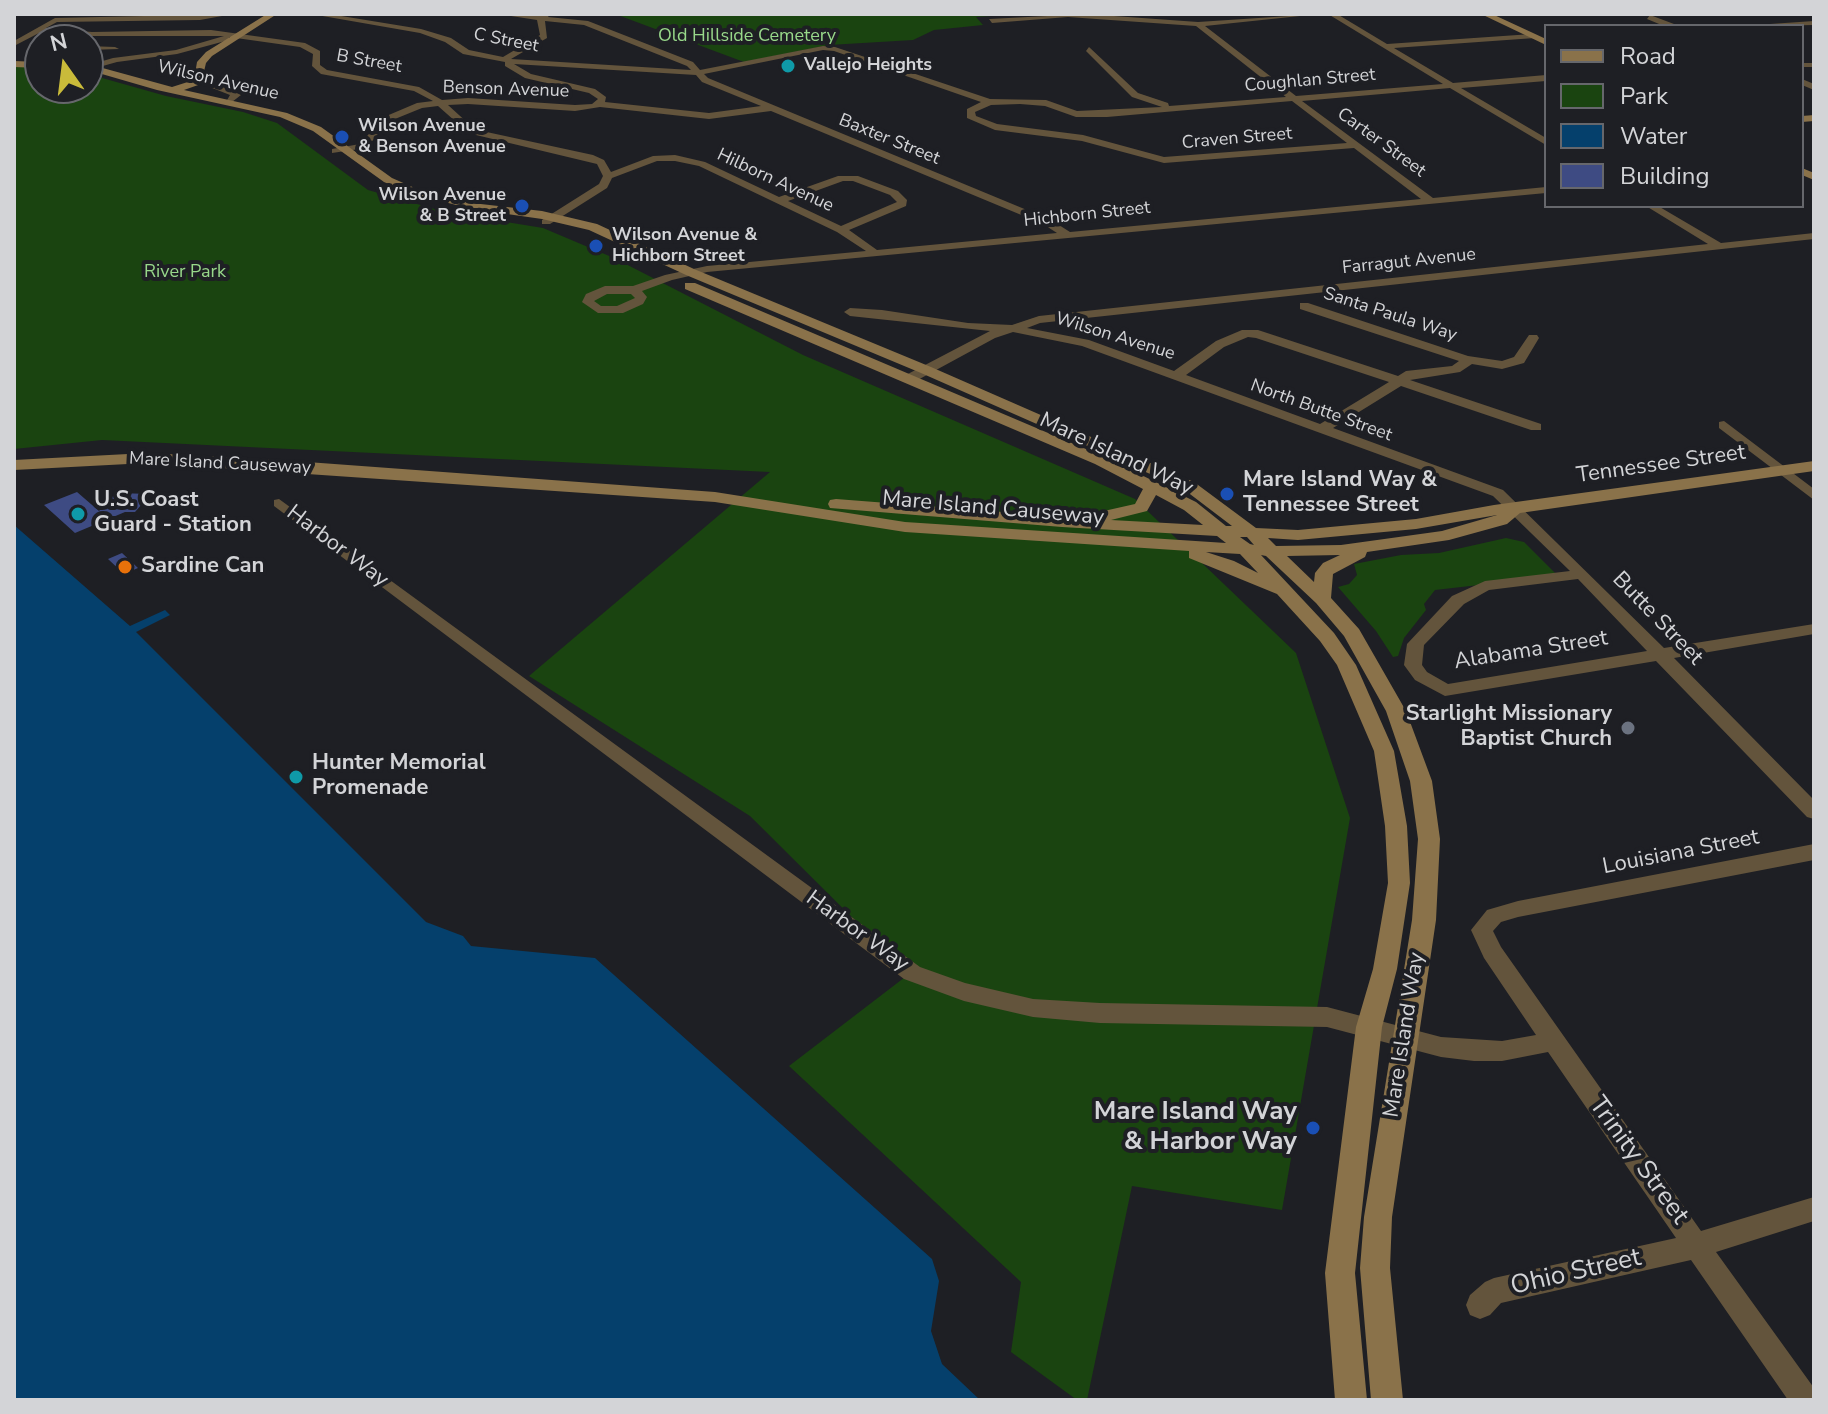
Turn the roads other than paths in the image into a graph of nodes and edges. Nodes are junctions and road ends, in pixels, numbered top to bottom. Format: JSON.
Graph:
{"nodes":[{"id":1,"x":229,"y":14,"type":"edge"},
{"id":2,"x":273,"y":14,"type":"edge"},
{"id":3,"x":315,"y":14,"type":"edge"},
{"id":4,"x":502,"y":14,"type":"edge"},
{"id":5,"x":1315,"y":14,"type":"edge"},
{"id":6,"x":1332,"y":14,"type":"edge"},
{"id":7,"x":1485,"y":14,"type":"edge"},
{"id":8,"x":1041,"y":15,"type":"edge"},
{"id":9,"x":544,"y":17,"type":"edge"},
{"id":10,"x":1650,"y":17,"type":"dead end"},
{"id":11,"x":992,"y":21,"type":"dead end"},
{"id":12,"x":47,"y":24,"type":"edge"},
{"id":13,"x":1198,"y":24,"type":"junction"},
{"id":14,"x":1666,"y":24,"type":"edge"},
{"id":15,"x":104,"y":34,"type":"edge"},
{"id":16,"x":236,"y":34,"type":"junction"},
{"id":17,"x":1532,"y":36,"type":"junction"},
{"id":18,"x":1544,"y":41,"type":"edge"},
{"id":19,"x":1388,"y":46,"type":"junction"},
{"id":20,"x":104,"y":48,"type":"edge"},
{"id":21,"x":115,"y":49,"type":"dead end"},
{"id":22,"x":1089,"y":49,"type":"dead end"},
{"id":23,"x":503,"y":60,"type":"junction"},
{"id":24,"x":104,"y":63,"type":"edge"},
{"id":25,"x":104,"y":71,"type":"edge"},
{"id":26,"x":697,"y":73,"type":"junction"},
{"id":27,"x":1544,"y":78,"type":"edge"},
{"id":28,"x":200,"y":80,"type":"junction"},
{"id":29,"x":1453,"y":85,"type":"junction"},
{"id":30,"x":170,"y":92,"type":"junction"},
{"id":31,"x":1293,"y":98,"type":"junction"},
{"id":32,"x":229,"y":100,"type":"junction"},
{"id":33,"x":989,"y":102,"type":"junction"},
{"id":34,"x":436,"y":103,"type":"junction"},
{"id":35,"x":600,"y":104,"type":"junction"},
{"id":36,"x":770,"y":108,"type":"junction"},
{"id":37,"x":1175,"y":108,"type":"junction"},
{"id":38,"x":1544,"y":141,"type":"edge"},
{"id":39,"x":1358,"y":145,"type":"junction"},
{"id":40,"x":340,"y":150,"type":"junction"},
{"id":41,"x":608,"y":176,"type":"junction"},
{"id":42,"x":1544,"y":190,"type":"edge"},
{"id":43,"x":780,"y":200,"type":"junction"},
{"id":44,"x":1431,"y":201,"type":"junction"},
{"id":45,"x":1654,"y":208,"type":"edge"},
{"id":46,"x":550,"y":220,"type":"junction"},
{"id":47,"x":841,"y":230,"type":"junction"},
{"id":48,"x":1069,"y":236,"type":"junction"},
{"id":49,"x":1814,"y":236,"type":"edge"},
{"id":50,"x":1720,"y":247,"type":"junction"},
{"id":51,"x":875,"y":254,"type":"junction"},
{"id":52,"x":730,"y":267,"type":"junction"},
{"id":53,"x":690,"y":272,"type":"junction"},
{"id":54,"x":669,"y":277,"type":"junction"},
{"id":55,"x":634,"y":290,"type":"dead end"},
{"id":56,"x":742,"y":292,"type":"junction"},
{"id":57,"x":1304,"y":306,"type":"dead end"},
{"id":58,"x":850,"y":312,"type":"dead end"},
{"id":59,"x":1010,"y":328,"type":"junction"},
{"id":60,"x":1533,"y":338,"type":"dead end"},
{"id":61,"x":1428,"y":347,"type":"junction"},
{"id":62,"x":1466,"y":359,"type":"junction"},
{"id":63,"x":926,"y":370,"type":"junction"},
{"id":64,"x":1425,"y":371,"type":"junction"},
{"id":65,"x":1176,"y":376,"type":"junction"},
{"id":66,"x":909,"y":379,"type":"junction"},
{"id":67,"x":1400,"y":382,"type":"junction"},
{"id":68,"x":1724,"y":425,"type":"dead end"},
{"id":69,"x":1536,"y":427,"type":"dead end"},
{"id":70,"x":1320,"y":430,"type":"junction"},
{"id":71,"x":14,"y":465,"type":"edge"},
{"id":72,"x":1814,"y":466,"type":"edge"},
{"id":73,"x":1780,"y":470,"type":"junction"},
{"id":74,"x":14,"y":472,"type":"edge"},
{"id":75,"x":1455,"y":476,"type":"joint"},
{"id":76,"x":426,"y":478,"type":"junction"},
{"id":77,"x":1152,"y":487,"type":"junction"},
{"id":78,"x":1814,"y":496,"type":"edge"},
{"id":79,"x":738,"y":499,"type":"junction"},
{"id":80,"x":279,"y":503,"type":"dead end"},
{"id":81,"x":1515,"y":509,"type":"junction"},
{"id":82,"x":1062,"y":522,"type":"junction"},
{"id":83,"x":1226,"y":532,"type":"junction"},
{"id":84,"x":1249,"y":542,"type":"junction"},
{"id":85,"x":1148,"y":543,"type":"junction"},
{"id":86,"x":1374,"y":547,"type":"junction"},
{"id":87,"x":1272,"y":551,"type":"junction"},
{"id":88,"x":1582,"y":574,"type":"junction"},
{"id":89,"x":1322,"y":599,"type":"junction"},
{"id":90,"x":1302,"y":609,"type":"junction"},
{"id":91,"x":1814,"y":629,"type":"edge"},
{"id":92,"x":1662,"y":654,"type":"junction"},
{"id":93,"x":1814,"y":812,"type":"edge"},
{"id":94,"x":1814,"y":852,"type":"edge"},
{"id":95,"x":1488,"y":921,"type":"joint"},
{"id":96,"x":1369,"y":1027,"type":"junction"},
{"id":97,"x":1406,"y":1037,"type":"junction"},
{"id":98,"x":1554,"y":1041,"type":"junction"},
{"id":99,"x":1814,"y":1209,"type":"edge"},
{"id":100,"x":1697,"y":1244,"type":"junction"},
{"id":101,"x":1480,"y":1305,"type":"dead end"},
{"id":102,"x":1351,"y":1400,"type":"edge"},
{"id":103,"x":1387,"y":1400,"type":"edge"},
{"id":104,"x":1805,"y":1400,"type":"edge"}],
"edges":[{"from":1,"to":12,"type":"street"},
{"from":2,"to":16,"type":"main road"},
{"from":3,"to":23,"type":"street","name":"C Street"},
{"from":4,"to":9,"type":"street","name":"Baxter Street"},
{"from":5,"to":13,"type":"street"},
{"from":6,"to":19,"type":"street"},
{"from":7,"to":17,"type":"main road"},
{"from":8,"to":11,"type":"street"},
{"from":8,"to":13,"type":"street"},
{"from":9,"to":23,"type":"street","name":"Benson Avenue"},
{"from":9,"to":26,"type":"street","name":"Baxter Street"},
{"from":10,"to":14,"type":"street"},
{"from":13,"to":31,"type":"street","name":"Carter Street"},
{"from":15,"to":16,"type":"street","name":"B Street"},
{"from":16,"to":24,"type":"street"},
{"from":16,"to":28,"type":"main road"},
{"from":16,"to":34,"type":"street","name":"B Street"},
{"from":17,"to":18,"type":"main road"},
{"from":17,"to":19,"type":"street"},
{"from":19,"to":29,"type":"street"},
{"from":20,"to":21,"type":"street"},
{"from":22,"to":37,"type":"street"},
{"from":23,"to":26,"type":"street","name":"C Street"},
{"from":23,"to":35,"type":"street","name":"Benson Avenue"},
{"from":25,"to":30,"type":"main road","name":"Wilson Avenue"},
{"from":26,"to":33,"type":"street","name":"Coughlan Street"},
{"from":26,"to":36,"type":"street","name":"Baxter Street"},
{"from":27,"to":29,"type":"street","name":"Coughlan Street"},
{"from":28,"to":30,"type":"main road"},
{"from":28,"to":32,"type":"street"},
{"from":29,"to":31,"type":"street","name":"Coughlan Street"},
{"from":29,"to":38,"type":"street"},
{"from":30,"to":32,"type":"main road","name":"Wilson Avenue"},
{"from":30,"to":40,"type":"main road","name":"Wilson Avenue"},
{"from":31,"to":37,"type":"street","name":"Coughlan Street"},
{"from":31,"to":39,"type":"street","name":"Carter Street"},
{"from":32,"to":40,"type":"main road","name":"Wilson Avenue"},
{"from":33,"to":37,"type":"street","name":"Coughlan Street"},
{"from":33,"to":39,"type":"street","name":"Craven Street"},
{"from":34,"to":35,"type":"street","name":"Benson Avenue"},
{"from":34,"to":40,"type":"street","name":"Benson Avenue"},
{"from":34,"to":41,"type":"street","name":"B Street"},
{"from":35,"to":36,"type":"street"},
{"from":36,"to":48,"type":"street","name":"Baxter Street"},
{"from":39,"to":44,"type":"street","name":"Carter Street"},
{"from":40,"to":46,"type":"main road","name":"Wilson Avenue"},
{"from":41,"to":43,"type":"street","name":"Hilborn Avenue"},
{"from":41,"to":46,"type":"street"},
{"from":42,"to":44,"type":"street","name":"Hichborn Street"},
{"from":43,"to":47,"type":"street","name":"Hilborn Avenue"},
{"from":43,"to":47,"type":"street"},
{"from":44,"to":48,"type":"street","name":"Hichborn Street"},
{"from":45,"to":50,"type":"street"},
{"from":46,"to":53,"type":"main road","name":"Wilson Avenue"},
{"from":46,"to":54,"type":"main road","name":"Wilson Avenue"},
{"from":47,"to":51,"type":"street","name":"Hilborn Avenue"},
{"from":48,"to":51,"type":"street","name":"Hichborn Street"},
{"from":49,"to":50,"type":"street","name":"Farragut Avenue"},
{"from":50,"to":59,"type":"street","name":"Farragut Avenue"},
{"from":51,"to":52,"type":"street","name":"Hichborn Street"},
{"from":52,"to":53,"type":"street","name":"Hichborn Street"},
{"from":52,"to":56,"type":"main road"},
{"from":53,"to":54,"type":"street","name":"Hichborn Street"},
{"from":53,"to":56,"type":"main road","name":"Mare Island Way"},
{"from":54,"to":55,"type":"street","name":"Hichborn Street"},
{"from":54,"to":66,"type":"main road","name":"Mare Island Way"},
{"from":56,"to":63,"type":"main road","name":"Mare Island Way"},
{"from":57,"to":61,"type":"street","name":"Santa Paula Way"},
{"from":58,"to":59,"type":"street","name":"Wilson Avenue"},
{"from":59,"to":63,"type":"street"},
{"from":59,"to":65,"type":"street","name":"Wilson Avenue"},
{"from":60,"to":62,"type":"street"},
{"from":61,"to":62,"type":"street","name":"Santa Paula Way"},
{"from":61,"to":64,"type":"street"},
{"from":62,"to":64,"type":"street"},
{"from":63,"to":66,"type":"street"},
{"from":63,"to":84,"type":"main road","name":"Mare Island Way"},
{"from":64,"to":67,"type":"street"},
{"from":65,"to":67,"type":"street","name":"Wilson Avenue"},
{"from":65,"to":70,"type":"street","name":"North Butte Street"},
{"from":66,"to":77,"type":"main road","name":"Mare Island Way"},
{"from":67,"to":69,"type":"street","name":"Wilson Avenue"},
{"from":67,"to":70,"type":"street"},
{"from":68,"to":73,"type":"street"},
{"from":70,"to":75,"type":"street","name":"North Butte Street"},
{"from":71,"to":76,"type":"main road","name":"Mare Island Causeway"},
{"from":72,"to":73,"type":"main road","name":"Tennessee Street"},
{"from":73,"to":78,"type":"street"},
{"from":73,"to":81,"type":"main road","name":"Tennessee Street"},
{"from":74,"to":76,"type":"main road","name":"Mare Island Causeway"},
{"from":75,"to":81,"type":"street","name":"Butte Street"},
{"from":76,"to":79,"type":"main road","name":"Mare Island Causeway"},
{"from":77,"to":82,"type":"main road"},
{"from":77,"to":83,"type":"main road","name":"Mare Island Way"},
{"from":79,"to":82,"type":"main road","name":"Mare Island Causeway"},
{"from":79,"to":85,"type":"main road","name":"Mare Island Causeway"},
{"from":80,"to":96,"type":"street","name":"Harbor Way"},
{"from":81,"to":84,"type":"main road","name":"Tennessee Street"},
{"from":81,"to":86,"type":"main road","name":"Tennessee Street"},
{"from":81,"to":88,"type":"street","name":"Butte Street"},
{"from":82,"to":83,"type":"main road","name":"Mare Island Causeway"},
{"from":83,"to":84,"type":"main road","name":"Mare Island Way"},
{"from":84,"to":85,"type":"main road","name":"Mare Island Causeway"},
{"from":84,"to":87,"type":"main road","name":"Tennessee Street"},
{"from":84,"to":90,"type":"main road","name":"Mare Island Way"},
{"from":85,"to":90,"type":"main road"},
{"from":86,"to":87,"type":"main road","name":"Tennessee Street"},
{"from":86,"to":89,"type":"main road"},
{"from":87,"to":89,"type":"main road","name":"Mare Island Way"},
{"from":88,"to":92,"type":"street","name":"Butte Street"},
{"from":88,"to":92,"type":"street","name":"Alabama Street"},
{"from":89,"to":97,"type":"main road","name":"Mare Island Way"},
{"from":90,"to":96,"type":"main road","name":"Mare Island Way"},
{"from":91,"to":92,"type":"street","name":"Alabama Street"},
{"from":92,"to":93,"type":"street","name":"Butte Street"},
{"from":94,"to":95,"type":"street","name":"Louisiana Street"},
{"from":95,"to":98,"type":"street","name":"Trinity Street"},
{"from":96,"to":97,"type":"street","name":"Harbor Way"},
{"from":96,"to":102,"type":"main road","name":"Mare Island Way"},
{"from":97,"to":98,"type":"street","name":"Harbor Way"},
{"from":97,"to":103,"type":"main road","name":"Mare Island Way"},
{"from":98,"to":100,"type":"street","name":"Trinity Street"},
{"from":99,"to":100,"type":"street","name":"Ohio Street"},
{"from":100,"to":101,"type":"street","name":"Ohio Street"},
{"from":100,"to":104,"type":"street","name":"Trinity Street"}]}
